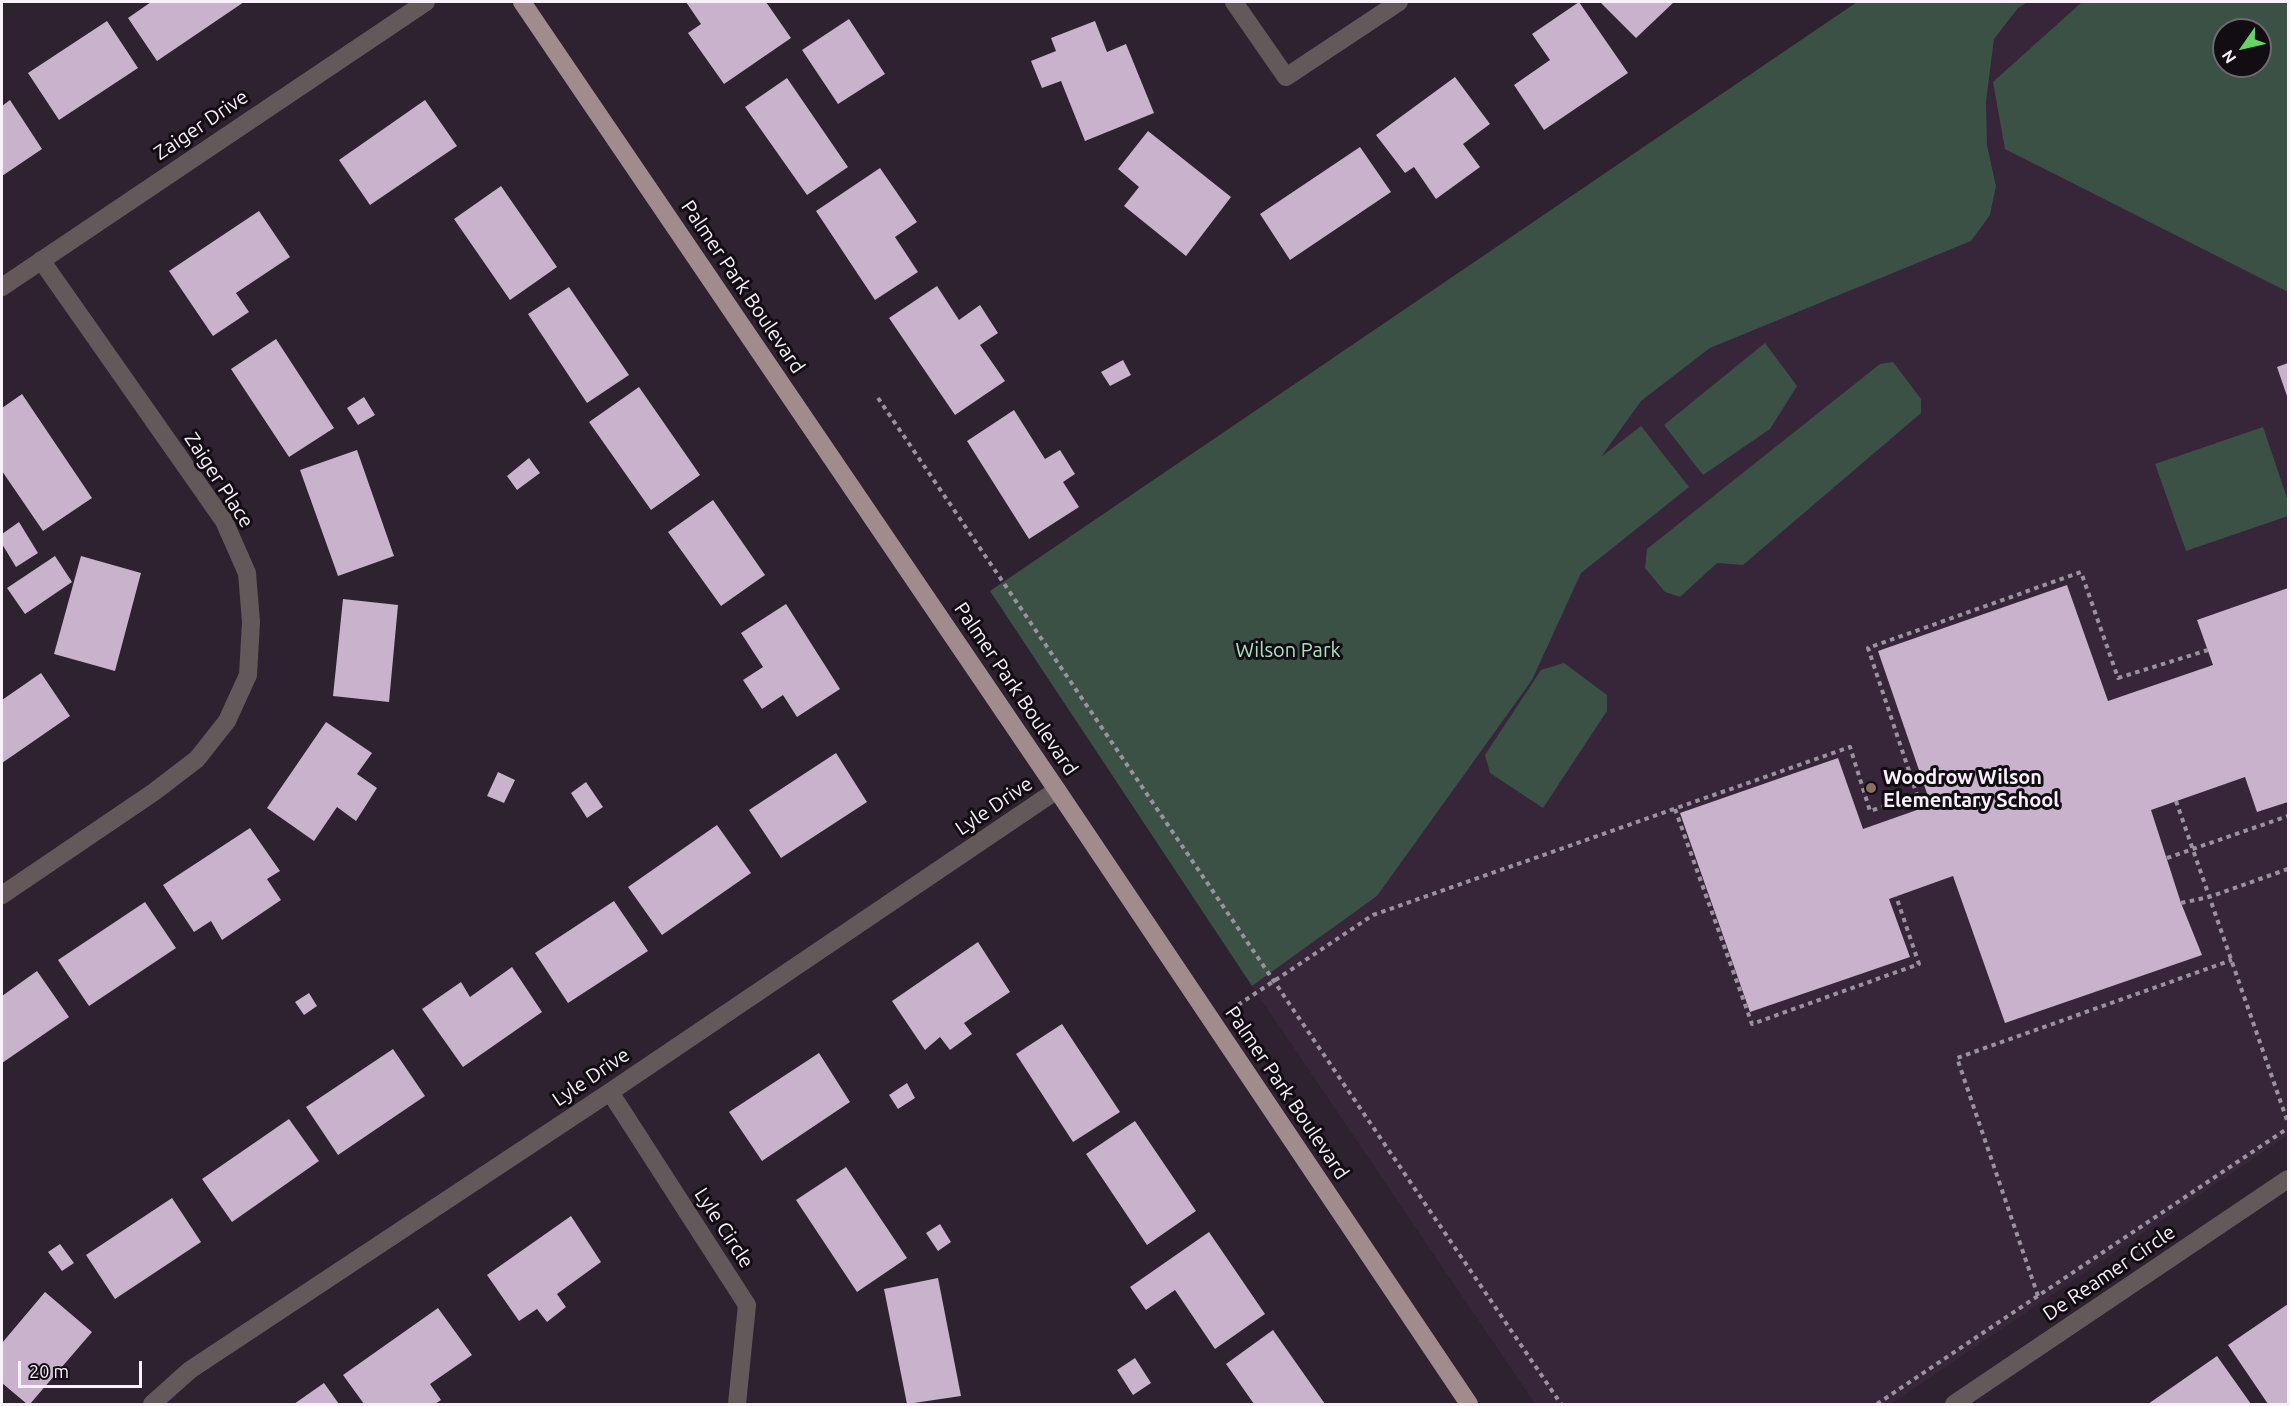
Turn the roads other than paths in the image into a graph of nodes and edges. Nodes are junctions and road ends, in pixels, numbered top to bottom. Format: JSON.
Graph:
{"nodes":[{"id":1,"x":426,"y":2,"type":"edge"},
{"id":2,"x":522,"y":2,"type":"edge"},
{"id":3,"x":1234,"y":2,"type":"edge"},
{"id":4,"x":1399,"y":2,"type":"edge"},
{"id":5,"x":41,"y":260,"type":"junction"},
{"id":6,"x":2,"y":287,"type":"edge"},
{"id":7,"x":1057,"y":790,"type":"junction"},
{"id":8,"x":2,"y":895,"type":"edge"},
{"id":9,"x":610,"y":1092,"type":"junction"},
{"id":10,"x":2289,"y":1179,"type":"edge"},
{"id":11,"x":152,"y":1404,"type":"edge"},
{"id":12,"x":737,"y":1404,"type":"edge"},
{"id":13,"x":1469,"y":1404,"type":"edge"},
{"id":14,"x":1954,"y":1404,"type":"edge"}],
"edges":[{"from":1,"to":5,"type":"street","name":"Zaiger Drive"},
{"from":2,"to":7,"type":"main road","name":"Palmer Park Boulevard"},
{"from":3,"to":4,"type":"street"},
{"from":5,"to":6,"type":"street","name":"Zaiger Drive"},
{"from":5,"to":8,"type":"street","name":"Zaiger Place"},
{"from":7,"to":9,"type":"street","name":"Lyle Drive"},
{"from":7,"to":13,"type":"main road","name":"Palmer Park Boulevard"},
{"from":9,"to":11,"type":"street","name":"Lyle Drive"},
{"from":9,"to":12,"type":"street","name":"Lyle Circle"},
{"from":10,"to":14,"type":"street","name":"De Reamer Circle"}]}
